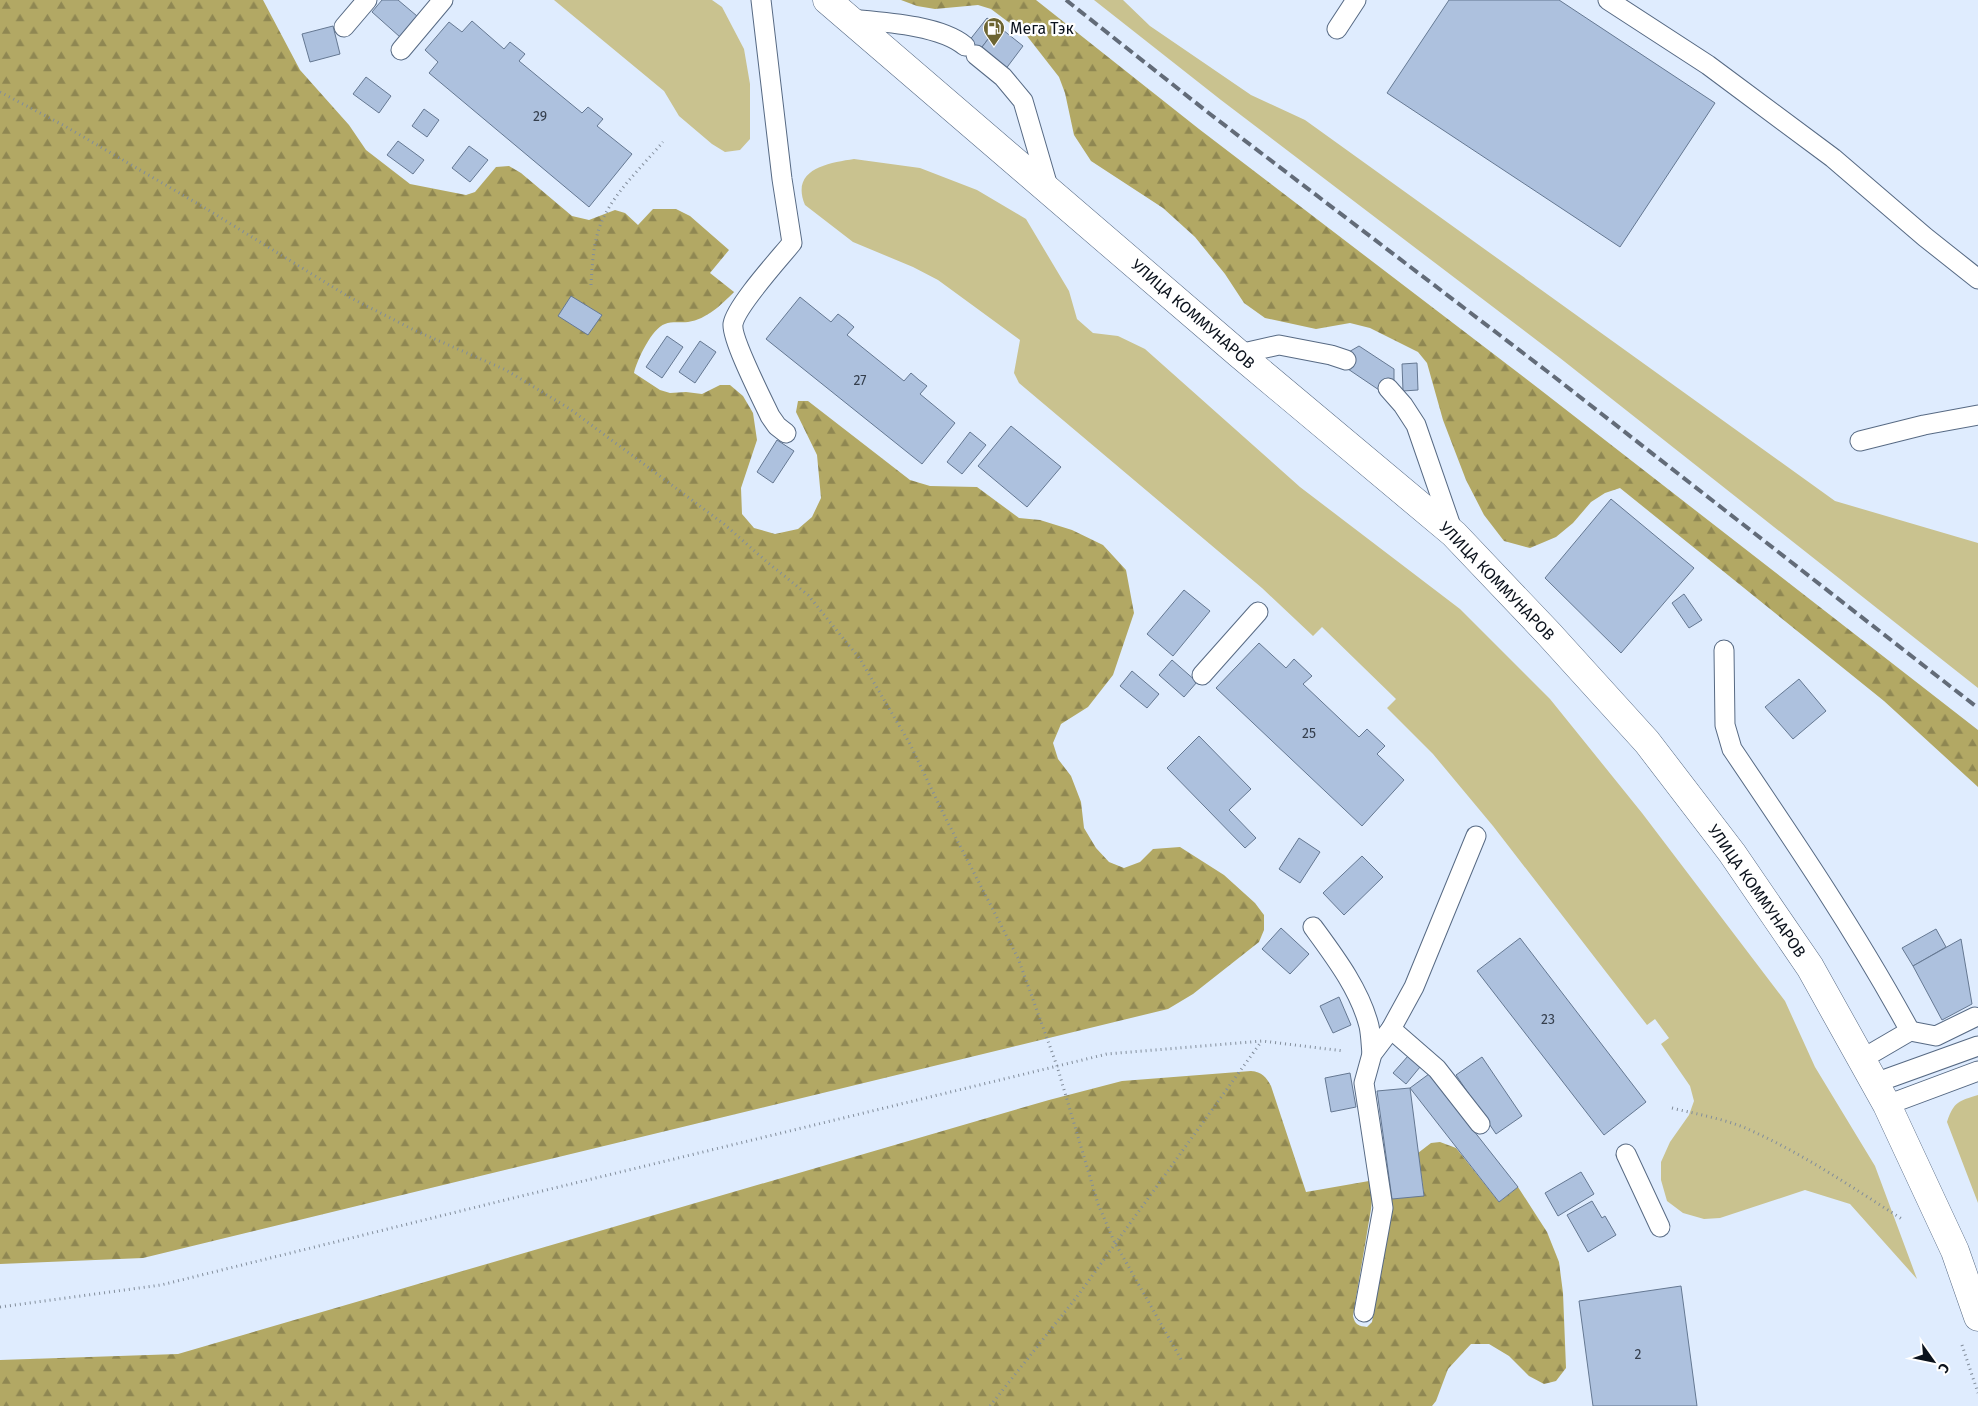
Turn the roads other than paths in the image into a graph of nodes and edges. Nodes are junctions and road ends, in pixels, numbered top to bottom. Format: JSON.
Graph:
{"nodes":[{"id":1,"x":366,"y":0,"type":"edge"},
{"id":2,"x":443,"y":0,"type":"edge"},
{"id":3,"x":761,"y":0,"type":"edge"},
{"id":4,"x":827,"y":0,"type":"edge"},
{"id":5,"x":1356,"y":0,"type":"edge"},
{"id":6,"x":1608,"y":0,"type":"edge"},
{"id":7,"x":850,"y":19,"type":"junction"},
{"id":8,"x":344,"y":27,"type":"dead end"},
{"id":9,"x":1338,"y":29,"type":"dead end"},
{"id":10,"x":401,"y":50,"type":"dead end"},
{"id":11,"x":1049,"y":190,"type":"junction"},
{"id":12,"x":1978,"y":278,"type":"edge"},
{"id":13,"x":1239,"y":354,"type":"junction"},
{"id":14,"x":1346,"y":360,"type":"dead end"},
{"id":15,"x":1388,"y":388,"type":"dead end"},
{"id":16,"x":1978,"y":415,"type":"edge"},
{"id":17,"x":786,"y":432,"type":"dead end"},
{"id":18,"x":1860,"y":441,"type":"dead end"},
{"id":19,"x":1454,"y":534,"type":"junction"},
{"id":20,"x":1258,"y":612,"type":"dead end"},
{"id":21,"x":1724,"y":650,"type":"dead end"},
{"id":22,"x":1202,"y":674,"type":"dead end"},
{"id":23,"x":1476,"y":836,"type":"dead end"},
{"id":24,"x":1313,"y":927,"type":"dead end"},
{"id":25,"x":1975,"y":1017,"type":"dead end"},
{"id":26,"x":1391,"y":1029,"type":"junction"},
{"id":27,"x":1910,"y":1031,"type":"junction"},
{"id":28,"x":1978,"y":1046,"type":"edge"},
{"id":29,"x":1372,"y":1054,"type":"junction"},
{"id":30,"x":1862,"y":1059,"type":"junction"},
{"id":31,"x":1978,"y":1071,"type":"edge"},
{"id":32,"x":1881,"y":1094,"type":"junction"},
{"id":33,"x":1480,"y":1124,"type":"dead end"},
{"id":34,"x":1626,"y":1154,"type":"dead end"},
{"id":35,"x":1660,"y":1226,"type":"dead end"},
{"id":36,"x":1975,"y":1301,"type":"edge"},
{"id":37,"x":1364,"y":1312,"type":"dead end"}],
"edges":[{"from":1,"to":8,"type":"lane"},
{"from":2,"to":10,"type":"lane"},
{"from":3,"to":17,"type":"lane"},
{"from":4,"to":7,"type":"main road","name":"УЛИЦА КОММУНАРОВ"},
{"from":5,"to":9,"type":"lane"},
{"from":6,"to":12,"type":"lane"},
{"from":7,"to":11,"type":"main road","name":"УЛИЦА КОММУНАРОВ"},
{"from":7,"to":11,"type":"lane"},
{"from":11,"to":13,"type":"main road","name":"УЛИЦА КОММУНАРОВ"},
{"from":13,"to":14,"type":"lane"},
{"from":13,"to":19,"type":"main road","name":"УЛИЦА КОММУНАРОВ"},
{"from":15,"to":19,"type":"lane"},
{"from":16,"to":18,"type":"lane"},
{"from":19,"to":30,"type":"main road","name":"УЛИЦА КОММУНАРОВ"},
{"from":20,"to":22,"type":"lane"},
{"from":21,"to":27,"type":"lane"},
{"from":23,"to":26,"type":"lane"},
{"from":24,"to":29,"type":"lane"},
{"from":25,"to":27,"type":"lane"},
{"from":26,"to":29,"type":"lane"},
{"from":26,"to":33,"type":"lane"},
{"from":27,"to":30,"type":"lane"},
{"from":28,"to":32,"type":"lane"},
{"from":29,"to":37,"type":"lane"},
{"from":30,"to":32,"type":"main road","name":"УЛИЦА КОММУНАРОВ"},
{"from":31,"to":32,"type":"lane"},
{"from":32,"to":36,"type":"main road","name":"УЛИЦА КОММУНАРОВ"},
{"from":34,"to":35,"type":"lane"}]}
